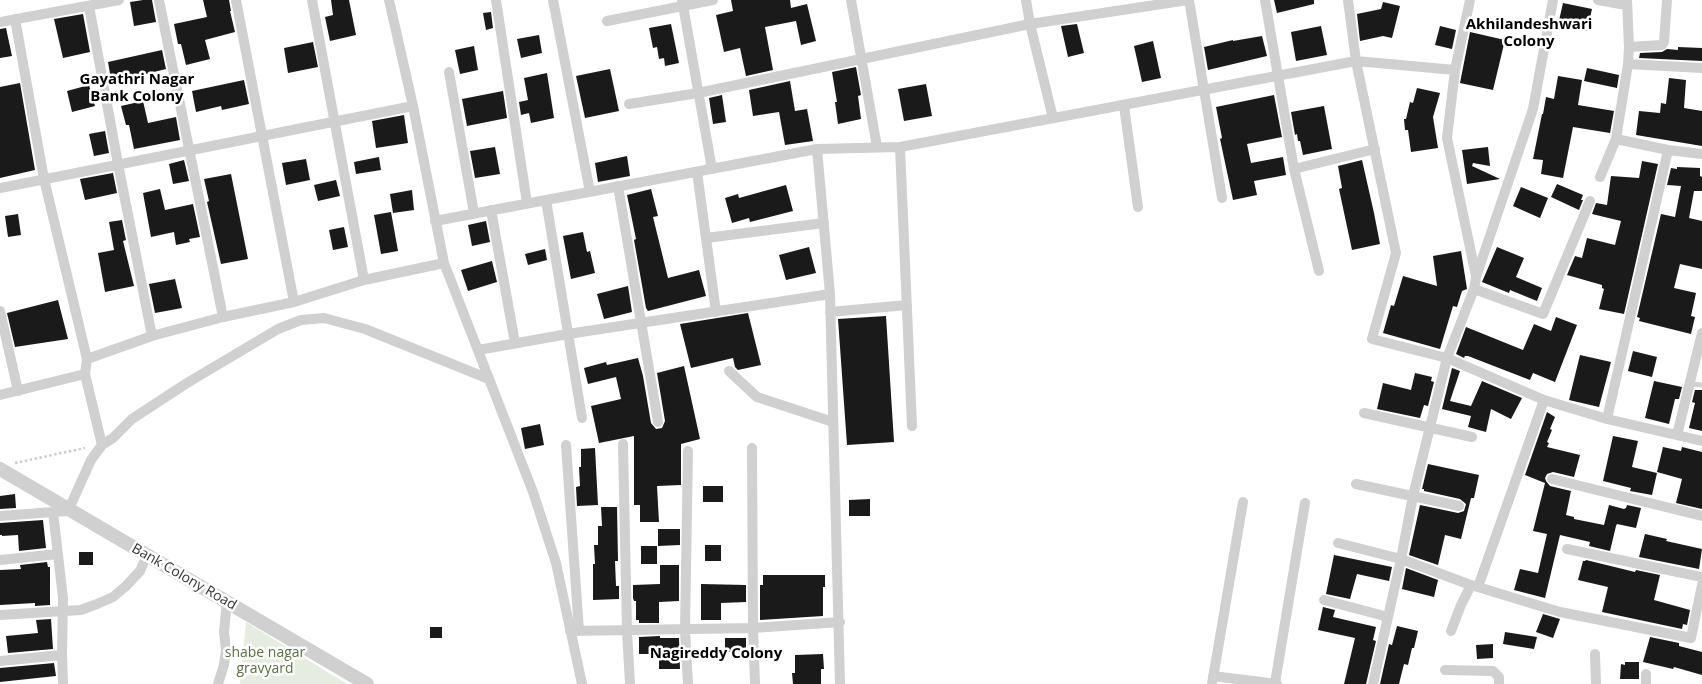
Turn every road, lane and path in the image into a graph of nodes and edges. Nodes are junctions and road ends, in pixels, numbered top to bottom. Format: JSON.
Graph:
{"nodes":[{"id":1,"x":48,"y":0,"type":"edge"},
{"id":2,"x":119,"y":0,"type":"edge"},
{"id":3,"x":158,"y":0,"type":"edge"},
{"id":4,"x":236,"y":0,"type":"edge"},
{"id":5,"x":312,"y":0,"type":"edge"},
{"id":6,"x":390,"y":0,"type":"edge"},
{"id":7,"x":496,"y":0,"type":"edge"},
{"id":8,"x":553,"y":0,"type":"edge"},
{"id":9,"x":713,"y":0,"type":"edge"},
{"id":10,"x":851,"y":0,"type":"edge"},
{"id":11,"x":1026,"y":0,"type":"edge"},
{"id":12,"x":1188,"y":0,"type":"edge"},
{"id":13,"x":1265,"y":0,"type":"edge"},
{"id":14,"x":1348,"y":0,"type":"edge"},
{"id":15,"x":1470,"y":0,"type":"edge"},
{"id":16,"x":1553,"y":0,"type":"edge"},
{"id":17,"x":1598,"y":0,"type":"edge"},
{"id":18,"x":1667,"y":0,"type":"edge"},
{"id":19,"x":682,"y":3,"type":"edge"},
{"id":20,"x":1626,"y":3,"type":"edge"},
{"id":21,"x":89,"y":6,"type":"junction"},
{"id":22,"x":50,"y":12,"type":"junction"},
{"id":23,"x":16,"y":19,"type":"junction"},
{"id":24,"x":607,"y":21,"type":"dead end"},
{"id":25,"x":0,"y":22,"type":"edge"},
{"id":26,"x":1030,"y":24,"type":"junction"},
{"id":27,"x":1629,"y":47,"type":"junction"},
{"id":28,"x":861,"y":58,"type":"junction"},
{"id":29,"x":1356,"y":61,"type":"junction"},
{"id":30,"x":1628,"y":64,"type":"junction"},
{"id":31,"x":1702,"y":68,"type":"edge"},
{"id":32,"x":1455,"y":70,"type":"junction"},
{"id":33,"x":448,"y":72,"type":"dead end"},
{"id":34,"x":1277,"y":77,"type":"junction"},
{"id":35,"x":1204,"y":89,"type":"junction"},
{"id":36,"x":698,"y":93,"type":"junction"},
{"id":37,"x":629,"y":104,"type":"dead end"},
{"id":38,"x":413,"y":106,"type":"junction"},
{"id":39,"x":1124,"y":106,"type":"junction"},
{"id":40,"x":1053,"y":118,"type":"junction"},
{"id":41,"x":334,"y":122,"type":"junction"},
{"id":42,"x":261,"y":136,"type":"junction"},
{"id":43,"x":1616,"y":139,"type":"junction"},
{"id":44,"x":877,"y":147,"type":"junction"},
{"id":45,"x":900,"y":147,"type":"junction"},
{"id":46,"x":817,"y":149,"type":"junction"},
{"id":47,"x":1374,"y":149,"type":"junction"},
{"id":48,"x":188,"y":150,"type":"junction"},
{"id":49,"x":1668,"y":150,"type":"junction"},
{"id":50,"x":1702,"y":154,"type":"edge"},
{"id":51,"x":118,"y":164,"type":"junction"},
{"id":52,"x":712,"y":169,"type":"junction"},
{"id":53,"x":1294,"y":169,"type":"junction"},
{"id":54,"x":697,"y":172,"type":"junction"},
{"id":55,"x":1600,"y":177,"type":"dead end"},
{"id":56,"x":44,"y":179,"type":"junction"},
{"id":57,"x":618,"y":186,"type":"junction"},
{"id":58,"x":0,"y":188,"type":"edge"},
{"id":59,"x":590,"y":192,"type":"junction"},
{"id":60,"x":1222,"y":198,"type":"dead end"},
{"id":61,"x":546,"y":200,"type":"junction"},
{"id":62,"x":1590,"y":201,"type":"dead end"},
{"id":63,"x":527,"y":203,"type":"junction"},
{"id":64,"x":1138,"y":207,"type":"dead end"},
{"id":65,"x":491,"y":210,"type":"junction"},
{"id":66,"x":474,"y":213,"type":"junction"},
{"id":67,"x":435,"y":220,"type":"junction"},
{"id":68,"x":824,"y":223,"type":"junction"},
{"id":69,"x":706,"y":238,"type":"junction"},
{"id":70,"x":444,"y":263,"type":"junction"},
{"id":71,"x":1319,"y":271,"type":"dead end"},
{"id":72,"x":1476,"y":277,"type":"junction"},
{"id":73,"x":364,"y":280,"type":"junction"},
{"id":74,"x":1474,"y":289,"type":"junction"},
{"id":75,"x":830,"y":294,"type":"junction"},
{"id":76,"x":294,"y":302,"type":"junction"},
{"id":77,"x":907,"y":305,"type":"junction"},
{"id":78,"x":0,"y":312,"type":"edge"},
{"id":79,"x":716,"y":312,"type":"junction"},
{"id":80,"x":830,"y":312,"type":"junction"},
{"id":81,"x":223,"y":317,"type":"junction"},
{"id":82,"x":641,"y":324,"type":"junction"},
{"id":83,"x":1702,"y":333,"type":"edge"},
{"id":84,"x":568,"y":334,"type":"junction"},
{"id":85,"x":152,"y":336,"type":"junction"},
{"id":86,"x":515,"y":343,"type":"junction"},
{"id":87,"x":478,"y":350,"type":"junction"},
{"id":88,"x":1447,"y":358,"type":"junction"},
{"id":89,"x":87,"y":359,"type":"junction"},
{"id":90,"x":729,"y":371,"type":"dead end"},
{"id":91,"x":85,"y":374,"type":"junction"},
{"id":92,"x":489,"y":380,"type":"junction"},
{"id":93,"x":1690,"y":384,"type":"junction"},
{"id":94,"x":1702,"y":385,"type":"edge"},
{"id":95,"x":18,"y":391,"type":"junction"},
{"id":96,"x":0,"y":395,"type":"edge"},
{"id":97,"x":1544,"y":400,"type":"junction"},
{"id":98,"x":1364,"y":412,"type":"dead end"},
{"id":99,"x":582,"y":418,"type":"dead end"},
{"id":100,"x":1607,"y":419,"type":"junction"},
{"id":101,"x":658,"y":422,"type":"dead end"},
{"id":102,"x":833,"y":422,"type":"junction"},
{"id":103,"x":912,"y":426,"type":"dead end"},
{"id":104,"x":1430,"y":426,"type":"junction"},
{"id":105,"x":1677,"y":435,"type":"junction"},
{"id":106,"x":1472,"y":437,"type":"dead end"},
{"id":107,"x":1702,"y":441,"type":"edge"},
{"id":108,"x":624,"y":444,"type":"dead end"},
{"id":109,"x":102,"y":445,"type":"junction"},
{"id":110,"x":566,"y":445,"type":"dead end"},
{"id":111,"x":752,"y":448,"type":"dead end"},
{"id":112,"x":688,"y":451,"type":"dead end"},
{"id":113,"x":5,"y":467,"type":"edge"},
{"id":114,"x":1552,"y":479,"type":"dead end"},
{"id":115,"x":1356,"y":484,"type":"dead end"},
{"id":116,"x":1412,"y":496,"type":"junction"},
{"id":117,"x":1243,"y":502,"type":"dead end"},
{"id":118,"x":1305,"y":502,"type":"dead end"},
{"id":119,"x":1459,"y":506,"type":"dead end"},
{"id":120,"x":68,"y":510,"type":"junction"},
{"id":121,"x":53,"y":512,"type":"junction"},
{"id":122,"x":0,"y":516,"type":"edge"},
{"id":123,"x":1702,"y":516,"type":"edge"},
{"id":124,"x":1338,"y":543,"type":"dead end"},
{"id":125,"x":1567,"y":548,"type":"dead end"},
{"id":126,"x":58,"y":554,"type":"junction"},
{"id":127,"x":147,"y":555,"type":"junction"},
{"id":128,"x":1401,"y":558,"type":"junction"},
{"id":129,"x":0,"y":560,"type":"edge"},
{"id":130,"x":1702,"y":577,"type":"edge"},
{"id":131,"x":1702,"y":585,"type":"edge"},
{"id":132,"x":1475,"y":586,"type":"junction"},
{"id":133,"x":1324,"y":600,"type":"dead end"},
{"id":134,"x":227,"y":602,"type":"junction"},
{"id":135,"x":64,"y":610,"type":"junction"},
{"id":136,"x":0,"y":615,"type":"edge"},
{"id":137,"x":1388,"y":617,"type":"junction"},
{"id":138,"x":840,"y":622,"type":"junction"},
{"id":139,"x":752,"y":628,"type":"junction"},
{"id":140,"x":685,"y":630,"type":"junction"},
{"id":141,"x":575,"y":631,"type":"junction"},
{"id":142,"x":627,"y":631,"type":"junction"},
{"id":143,"x":1451,"y":631,"type":"dead end"},
{"id":144,"x":1595,"y":654,"type":"dead end"},
{"id":145,"x":62,"y":656,"type":"junction"},
{"id":146,"x":0,"y":661,"type":"edge"},
{"id":147,"x":1445,"y":670,"type":"dead end"},
{"id":148,"x":1213,"y":680,"type":"edge"},
{"id":149,"x":63,"y":684,"type":"edge"},
{"id":150,"x":218,"y":684,"type":"edge"},
{"id":151,"x":367,"y":684,"type":"edge"},
{"id":152,"x":582,"y":684,"type":"edge"},
{"id":153,"x":630,"y":684,"type":"edge"},
{"id":154,"x":688,"y":684,"type":"edge"},
{"id":155,"x":755,"y":684,"type":"edge"},
{"id":156,"x":840,"y":684,"type":"edge"},
{"id":157,"x":1276,"y":684,"type":"edge"},
{"id":158,"x":1373,"y":684,"type":"edge"},
{"id":159,"x":1500,"y":684,"type":"edge"},
{"id":160,"x":1596,"y":684,"type":"edge"}],
"edges":[{"from":1,"to":22,"type":"street"},
{"from":2,"to":21,"type":"street"},
{"from":3,"to":48,"type":"street"},
{"from":4,"to":42,"type":"street"},
{"from":5,"to":41,"type":"street"},
{"from":6,"to":38,"type":"street"},
{"from":7,"to":63,"type":"street"},
{"from":8,"to":59,"type":"street"},
{"from":9,"to":19,"type":"street"},
{"from":10,"to":28,"type":"street"},
{"from":11,"to":26,"type":"street"},
{"from":12,"to":26,"type":"street"},
{"from":12,"to":35,"type":"street"},
{"from":13,"to":34,"type":"street"},
{"from":14,"to":29,"type":"street"},
{"from":15,"to":32,"type":"street"},
{"from":16,"to":72,"type":"street"},
{"from":17,"to":20,"type":"street"},
{"from":18,"to":27,"type":"street"},
{"from":19,"to":24,"type":"street"},
{"from":19,"to":36,"type":"street"},
{"from":20,"to":27,"type":"street"},
{"from":21,"to":22,"type":"street"},
{"from":21,"to":51,"type":"street"},
{"from":22,"to":23,"type":"street"},
{"from":23,"to":25,"type":"street"},
{"from":23,"to":56,"type":"street"},
{"from":26,"to":28,"type":"street"},
{"from":26,"to":40,"type":"street"},
{"from":27,"to":30,"type":"street"},
{"from":28,"to":36,"type":"street"},
{"from":28,"to":44,"type":"street"},
{"from":29,"to":32,"type":"street"},
{"from":29,"to":34,"type":"street"},
{"from":29,"to":47,"type":"street"},
{"from":30,"to":31,"type":"street"},
{"from":30,"to":43,"type":"street"},
{"from":32,"to":72,"type":"street"},
{"from":33,"to":66,"type":"street"},
{"from":34,"to":35,"type":"street"},
{"from":34,"to":53,"type":"street"},
{"from":35,"to":39,"type":"street"},
{"from":35,"to":60,"type":"street"},
{"from":36,"to":37,"type":"street"},
{"from":36,"to":52,"type":"street"},
{"from":38,"to":41,"type":"street"},
{"from":38,"to":67,"type":"street"},
{"from":39,"to":40,"type":"street"},
{"from":39,"to":64,"type":"street"},
{"from":40,"to":45,"type":"street"},
{"from":41,"to":42,"type":"street"},
{"from":41,"to":73,"type":"street"},
{"from":42,"to":48,"type":"street"},
{"from":42,"to":76,"type":"street"},
{"from":43,"to":49,"type":"street"},
{"from":43,"to":55,"type":"street"},
{"from":44,"to":45,"type":"street"},
{"from":44,"to":46,"type":"street"},
{"from":45,"to":77,"type":"street"},
{"from":46,"to":52,"type":"street"},
{"from":46,"to":68,"type":"street"},
{"from":47,"to":53,"type":"street"},
{"from":47,"to":88,"type":"street"},
{"from":48,"to":51,"type":"street"},
{"from":48,"to":81,"type":"street"},
{"from":49,"to":50,"type":"street"},
{"from":49,"to":100,"type":"street"},
{"from":51,"to":56,"type":"street"},
{"from":51,"to":85,"type":"street"},
{"from":52,"to":54,"type":"street"},
{"from":53,"to":71,"type":"street"},
{"from":54,"to":57,"type":"street"},
{"from":54,"to":69,"type":"street"},
{"from":56,"to":58,"type":"street"},
{"from":56,"to":89,"type":"street"},
{"from":57,"to":59,"type":"street"},
{"from":57,"to":82,"type":"street"},
{"from":59,"to":61,"type":"street"},
{"from":61,"to":63,"type":"street"},
{"from":61,"to":84,"type":"street"},
{"from":62,"to":74,"type":"street"},
{"from":63,"to":65,"type":"street"},
{"from":65,"to":66,"type":"street"},
{"from":65,"to":86,"type":"street"},
{"from":66,"to":67,"type":"street"},
{"from":67,"to":70,"type":"street"},
{"from":68,"to":69,"type":"street"},
{"from":68,"to":75,"type":"street"},
{"from":69,"to":79,"type":"street"},
{"from":70,"to":73,"type":"street"},
{"from":70,"to":87,"type":"street"},
{"from":72,"to":74,"type":"street"},
{"from":73,"to":76,"type":"street"},
{"from":74,"to":88,"type":"street"},
{"from":75,"to":79,"type":"street"},
{"from":75,"to":80,"type":"street"},
{"from":76,"to":81,"type":"street"},
{"from":77,"to":80,"type":"street"},
{"from":77,"to":103,"type":"street"},
{"from":78,"to":95,"type":"street"},
{"from":79,"to":82,"type":"street"},
{"from":80,"to":102,"type":"street"},
{"from":81,"to":85,"type":"street"},
{"from":82,"to":84,"type":"street"},
{"from":82,"to":101,"type":"street"},
{"from":83,"to":93,"type":"street"},
{"from":84,"to":86,"type":"street"},
{"from":84,"to":99,"type":"street"},
{"from":85,"to":89,"type":"street"},
{"from":86,"to":87,"type":"street"},
{"from":87,"to":92,"type":"street"},
{"from":88,"to":97,"type":"street"},
{"from":88,"to":104,"type":"street"},
{"from":89,"to":91,"type":"street"},
{"from":90,"to":102,"type":"street"},
{"from":91,"to":95,"type":"street"},
{"from":91,"to":109,"type":"street"},
{"from":92,"to":109,"type":"street"},
{"from":92,"to":141,"type":"street"},
{"from":93,"to":94,"type":"lane"},
{"from":93,"to":105,"type":"street"},
{"from":95,"to":96,"type":"street"},
{"from":97,"to":100,"type":"street"},
{"from":97,"to":132,"type":"street"},
{"from":98,"to":104,"type":"street"},
{"from":100,"to":105,"type":"street"},
{"from":102,"to":138,"type":"street"},
{"from":104,"to":106,"type":"street"},
{"from":104,"to":116,"type":"street"},
{"from":105,"to":107,"type":"street"},
{"from":108,"to":142,"type":"street"},
{"from":109,"to":113,"type":"path"},
{"from":109,"to":120,"type":"street"},
{"from":110,"to":141,"type":"street"},
{"from":111,"to":139,"type":"street"},
{"from":112,"to":140,"type":"street"},
{"from":113,"to":120,"type":"street","name":"Bank Colony Road"},
{"from":114,"to":123,"type":"street"},
{"from":115,"to":116,"type":"street"},
{"from":116,"to":119,"type":"street"},
{"from":116,"to":128,"type":"street"},
{"from":117,"to":148,"type":"street"},
{"from":118,"to":157,"type":"street"},
{"from":120,"to":121,"type":"street"},
{"from":120,"to":127,"type":"street","name":"Bank Colony Road"},
{"from":121,"to":122,"type":"street"},
{"from":121,"to":126,"type":"street"},
{"from":124,"to":128,"type":"street"},
{"from":125,"to":130,"type":"street"},
{"from":126,"to":129,"type":"street"},
{"from":126,"to":135,"type":"street"},
{"from":127,"to":134,"type":"street","name":"Bank Colony Road"},
{"from":127,"to":135,"type":"street"},
{"from":128,"to":132,"type":"street"},
{"from":128,"to":137,"type":"street"},
{"from":131,"to":132,"type":"street"},
{"from":132,"to":143,"type":"street"},
{"from":133,"to":137,"type":"street"},
{"from":134,"to":150,"type":"street"},
{"from":134,"to":151,"type":"street","name":"Bank Colony Road"},
{"from":135,"to":136,"type":"street"},
{"from":135,"to":145,"type":"street"},
{"from":137,"to":158,"type":"street"},
{"from":138,"to":139,"type":"street"},
{"from":138,"to":156,"type":"street"},
{"from":139,"to":140,"type":"street"},
{"from":139,"to":155,"type":"street"},
{"from":140,"to":142,"type":"street"},
{"from":140,"to":154,"type":"street"},
{"from":141,"to":142,"type":"street"},
{"from":141,"to":152,"type":"street"},
{"from":142,"to":153,"type":"street"},
{"from":144,"to":160,"type":"street"},
{"from":145,"to":146,"type":"street"},
{"from":145,"to":149,"type":"street"},
{"from":147,"to":159,"type":"street"},
{"from":148,"to":157,"type":"street"}]}
